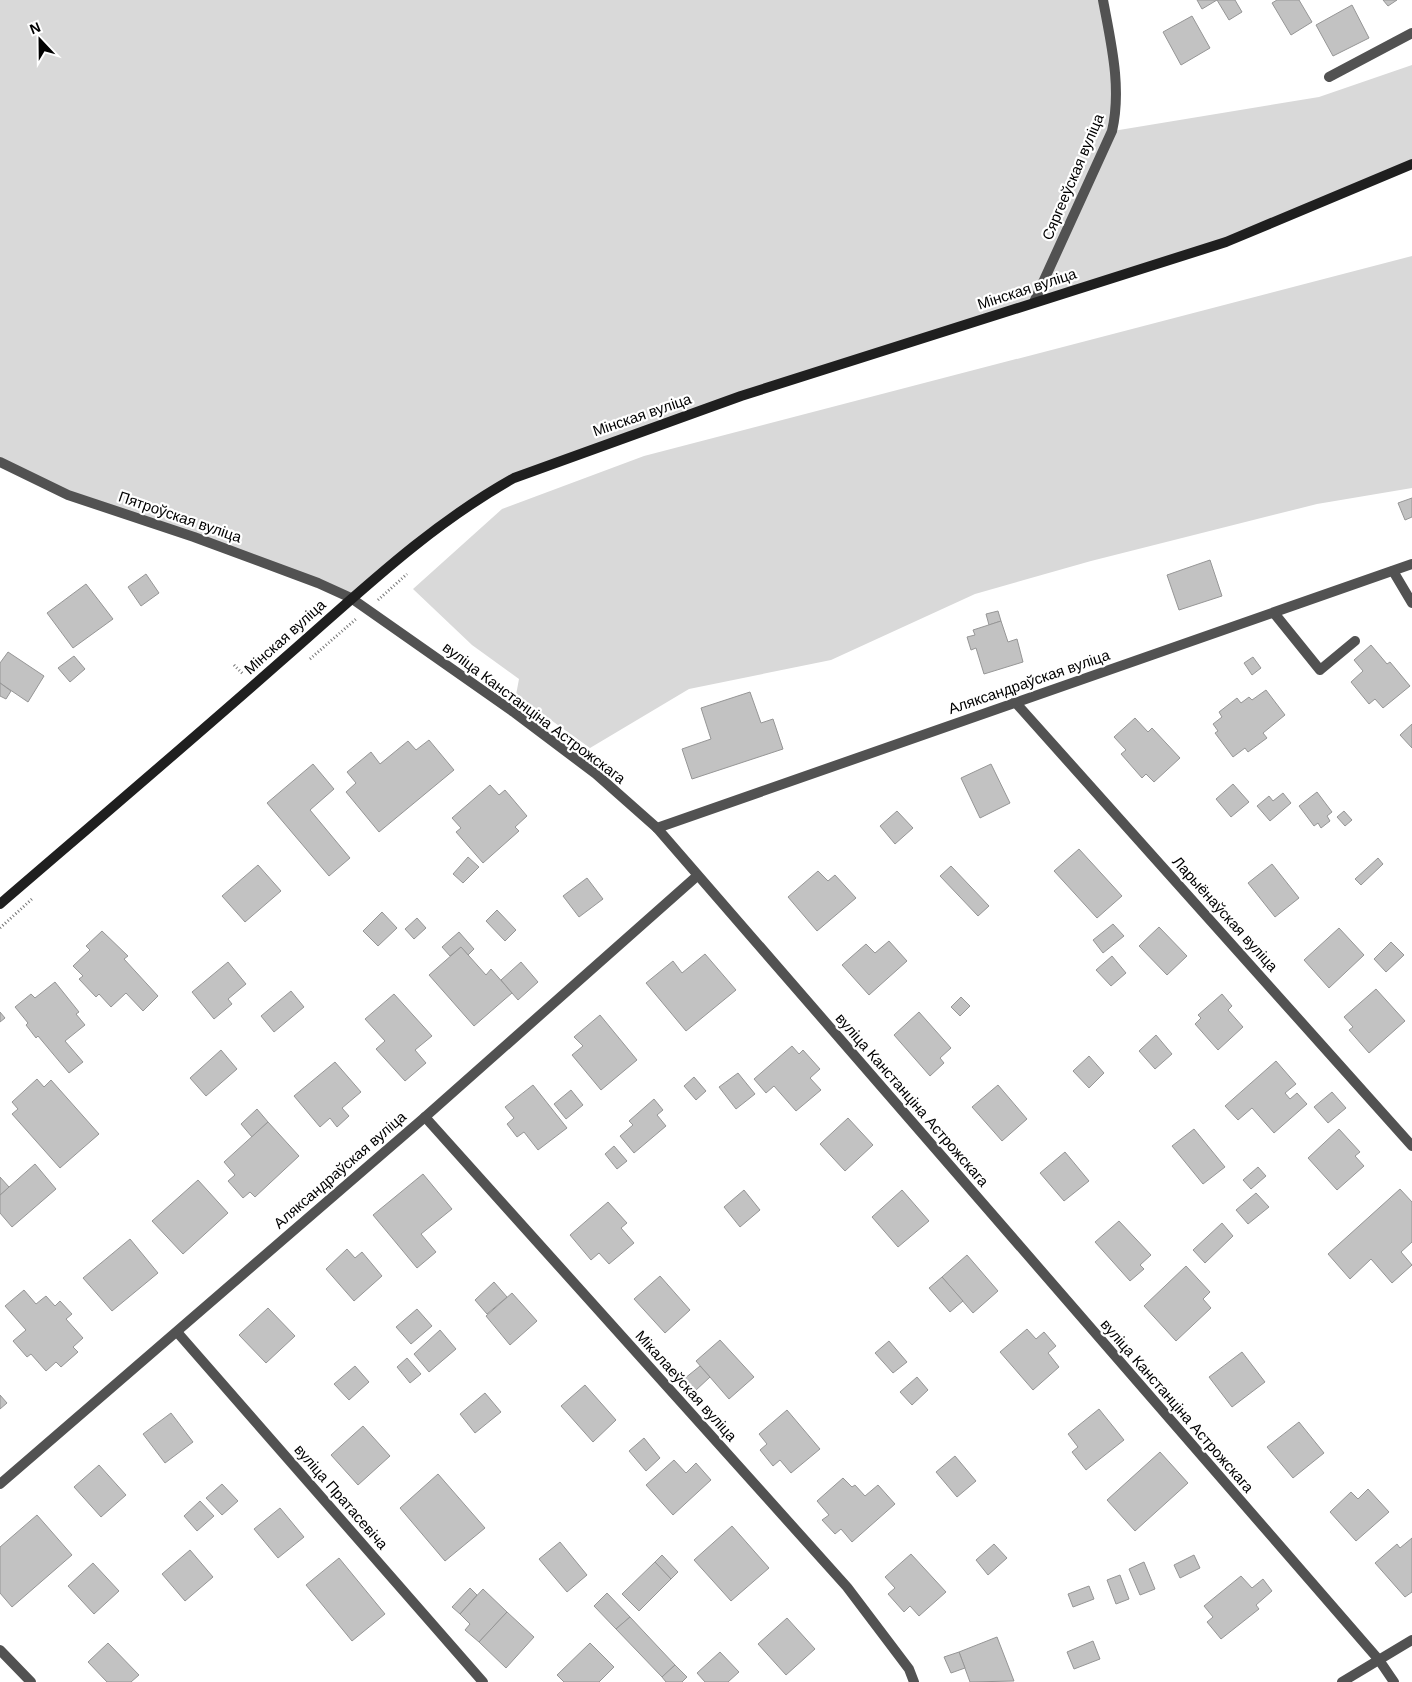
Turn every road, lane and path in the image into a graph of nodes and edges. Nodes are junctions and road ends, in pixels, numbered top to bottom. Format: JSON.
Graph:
{"nodes":[{"id":1,"x":1103,"y":0,"type":"edge"},
{"id":2,"x":1412,"y":33,"type":"edge"},
{"id":3,"x":1329,"y":77,"type":"dead end"},
{"id":4,"x":1412,"y":164,"type":"edge"},
{"id":5,"x":1034,"y":302,"type":"junction"},
{"id":6,"x":0,"y":462,"type":"edge"},
{"id":7,"x":1412,"y":564,"type":"edge"},
{"id":8,"x":1393,"y":572,"type":"junction"},
{"id":9,"x":408,"y":573,"type":"dead end"},
{"id":10,"x":351,"y":598,"type":"junction"},
{"id":11,"x":1412,"y":603,"type":"edge"},
{"id":12,"x":367,"y":609,"type":"junction"},
{"id":13,"x":1274,"y":613,"type":"junction"},
{"id":14,"x":1356,"y":641,"type":"dead end"},
{"id":15,"x":305,"y":663,"type":"dead end"},
{"id":16,"x":1015,"y":702,"type":"junction"},
{"id":17,"x":657,"y":828,"type":"junction"},
{"id":18,"x":697,"y":876,"type":"junction"},
{"id":19,"x":36,"y":895,"type":"dead end"},
{"id":20,"x":0,"y":904,"type":"edge"},
{"id":21,"x":0,"y":928,"type":"edge"},
{"id":22,"x":425,"y":1117,"type":"junction"},
{"id":23,"x":1412,"y":1146,"type":"edge"},
{"id":24,"x":177,"y":1332,"type":"junction"},
{"id":25,"x":0,"y":1484,"type":"edge"},
{"id":26,"x":1412,"y":1640,"type":"edge"},
{"id":27,"x":0,"y":1650,"type":"edge"},
{"id":28,"x":1379,"y":1660,"type":"junction"},
{"id":29,"x":31,"y":1682,"type":"edge"},
{"id":30,"x":483,"y":1682,"type":"edge"},
{"id":31,"x":914,"y":1682,"type":"edge"},
{"id":32,"x":1342,"y":1682,"type":"edge"},
{"id":33,"x":1394,"y":1682,"type":"edge"}],
"edges":[{"from":1,"to":5,"type":"street","name":"Сяргееўская вуліца"},
{"from":2,"to":3,"type":"street"},
{"from":4,"to":5,"type":"main road","name":"Мінская вуліца"},
{"from":5,"to":10,"type":"main road","name":"Мінская вуліца"},
{"from":6,"to":10,"type":"street","name":"Пятроўская вуліца"},
{"from":7,"to":8,"type":"street","name":"Аляксандраўская вуліца"},
{"from":8,"to":11,"type":"street"},
{"from":8,"to":13,"type":"street","name":"Аляксандраўская вуліца"},
{"from":9,"to":12,"type":"path"},
{"from":10,"to":12,"type":"street","name":"вуліца Канстанціна Астрожскага"},
{"from":10,"to":20,"type":"main road","name":"Мінская вуліца"},
{"from":12,"to":15,"type":"path"},
{"from":12,"to":17,"type":"street","name":"вуліца Канстанціна Астрожскага"},
{"from":13,"to":14,"type":"street"},
{"from":13,"to":16,"type":"street","name":"Аляксандраўская вуліца"},
{"from":16,"to":17,"type":"street","name":"Аляксандраўская вуліца"},
{"from":16,"to":23,"type":"street","name":"Ларыёнаўская вуліца"},
{"from":17,"to":18,"type":"street","name":"вуліца Канстанціна Астрожскага"},
{"from":18,"to":22,"type":"street","name":"Аляксандраўская вуліца"},
{"from":18,"to":28,"type":"street","name":"вуліца Канстанціна Астрожскага"},
{"from":19,"to":21,"type":"path"},
{"from":22,"to":24,"type":"street","name":"Аляксандраўская вуліца"},
{"from":22,"to":31,"type":"street","name":"Мікалаеўская вуліца"},
{"from":24,"to":25,"type":"street","name":"Аляксандраўская вуліца"},
{"from":24,"to":30,"type":"street","name":"вуліца Пратасевіча"},
{"from":26,"to":28,"type":"street"},
{"from":27,"to":29,"type":"street"},
{"from":28,"to":32,"type":"street"},
{"from":28,"to":33,"type":"street","name":"вуліца Канстанціна Астрожскага"}]}
